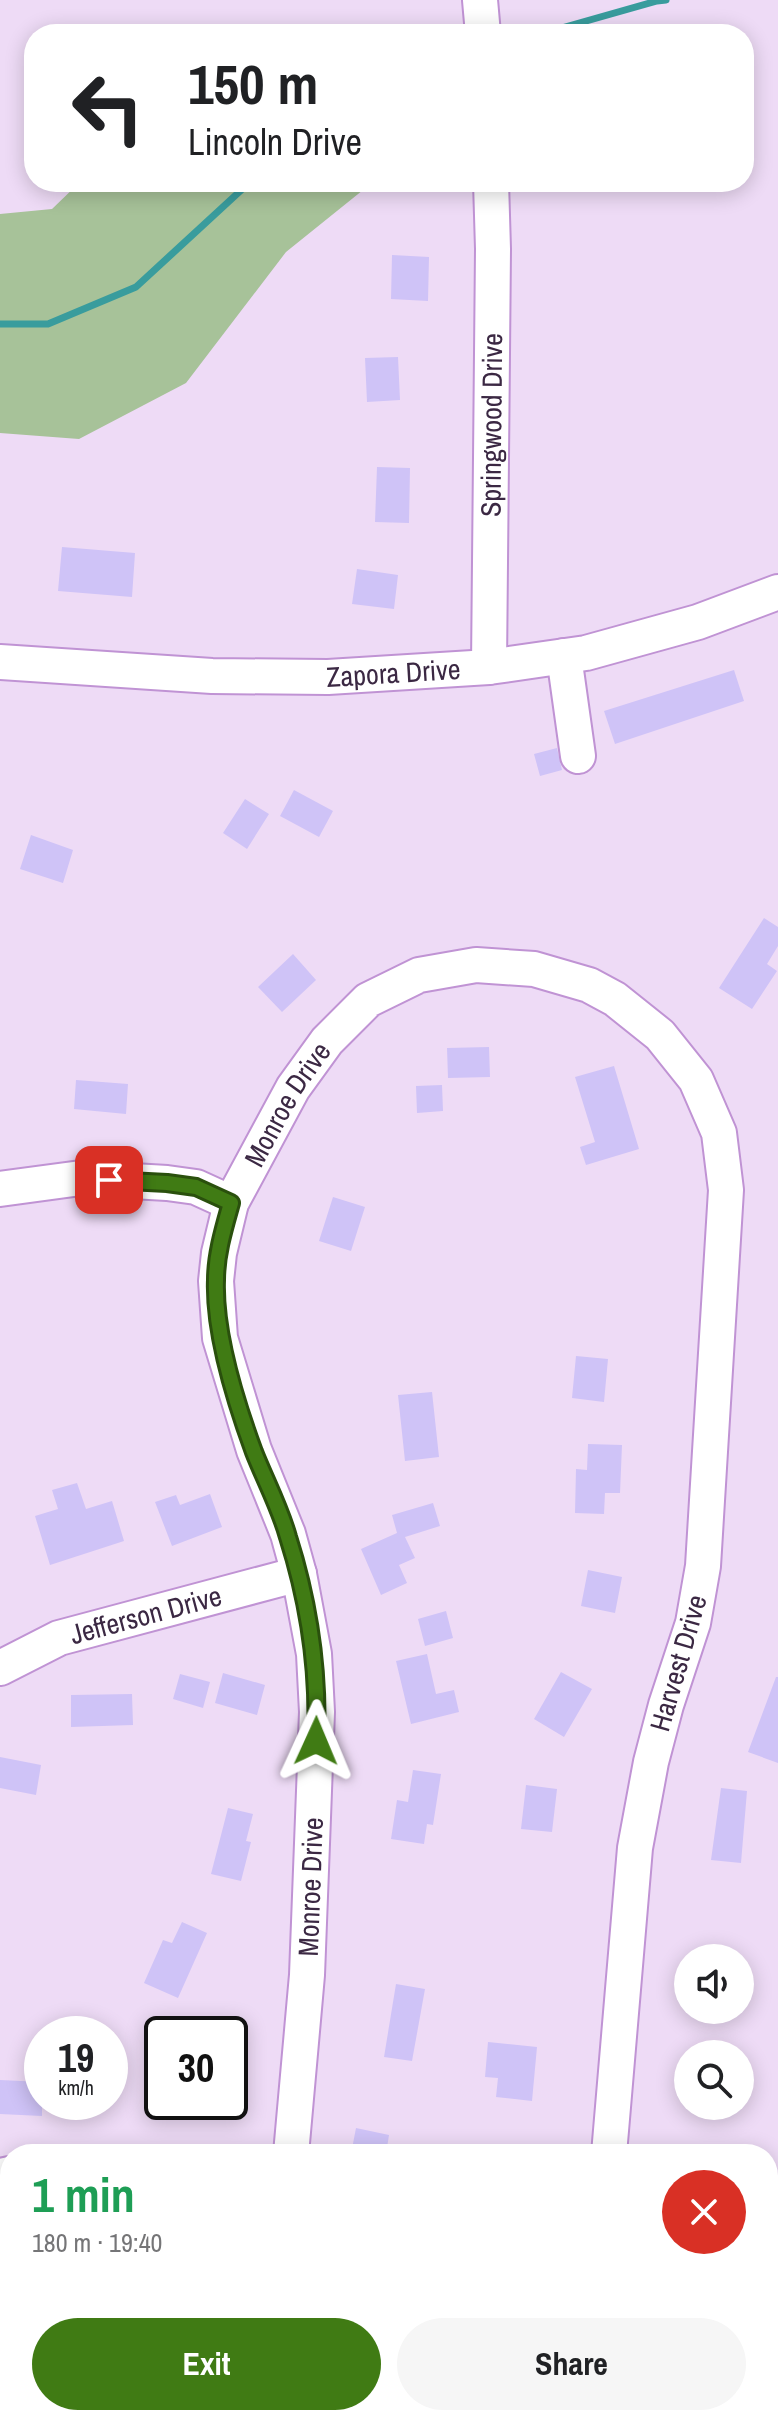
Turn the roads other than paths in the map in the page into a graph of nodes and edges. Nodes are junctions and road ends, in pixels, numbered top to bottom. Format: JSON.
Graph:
{"nodes":[{"id":1,"x":480,"y":0,"type":"edge"},
{"id":2,"x":482,"y":24,"type":"edge"},
{"id":3,"x":491,"y":192,"type":"edge"},
{"id":4,"x":778,"y":592,"type":"edge"},
{"id":5,"x":564,"y":656,"type":"junction"},
{"id":6,"x":0,"y":662,"type":"edge"},
{"id":7,"x":489,"y":667,"type":"junction"},
{"id":8,"x":578,"y":756,"type":"dead end"},
{"id":9,"x":696,"y":1080,"type":"joint"},
{"id":10,"x":0,"y":1189,"type":"edge"},
{"id":11,"x":231,"y":1203,"type":"junction"},
{"id":12,"x":299,"y":1574,"type":"junction"},
{"id":13,"x":0,"y":1668,"type":"edge"},
{"id":14,"x":292,"y":2144,"type":"edge"},
{"id":15,"x":610,"y":2144,"type":"edge"}],
"edges":[{"from":1,"to":2,"type":"street"},
{"from":3,"to":7,"type":"street","name":"Springwood Drive"},
{"from":4,"to":5,"type":"street","name":"Zapora Drive"},
{"from":5,"to":7,"type":"street","name":"Zapora Drive"},
{"from":5,"to":8,"type":"street"},
{"from":6,"to":7,"type":"street","name":"Zapora Drive"},
{"from":9,"to":11,"type":"street","name":"Monroe Drive"},
{"from":9,"to":15,"type":"street","name":"Harvest Drive"},
{"from":10,"to":11,"type":"street"},
{"from":11,"to":12,"type":"street","name":"Monroe Drive"},
{"from":12,"to":13,"type":"street","name":"Jefferson Drive"},
{"from":12,"to":14,"type":"street","name":"Monroe Drive"}]}
